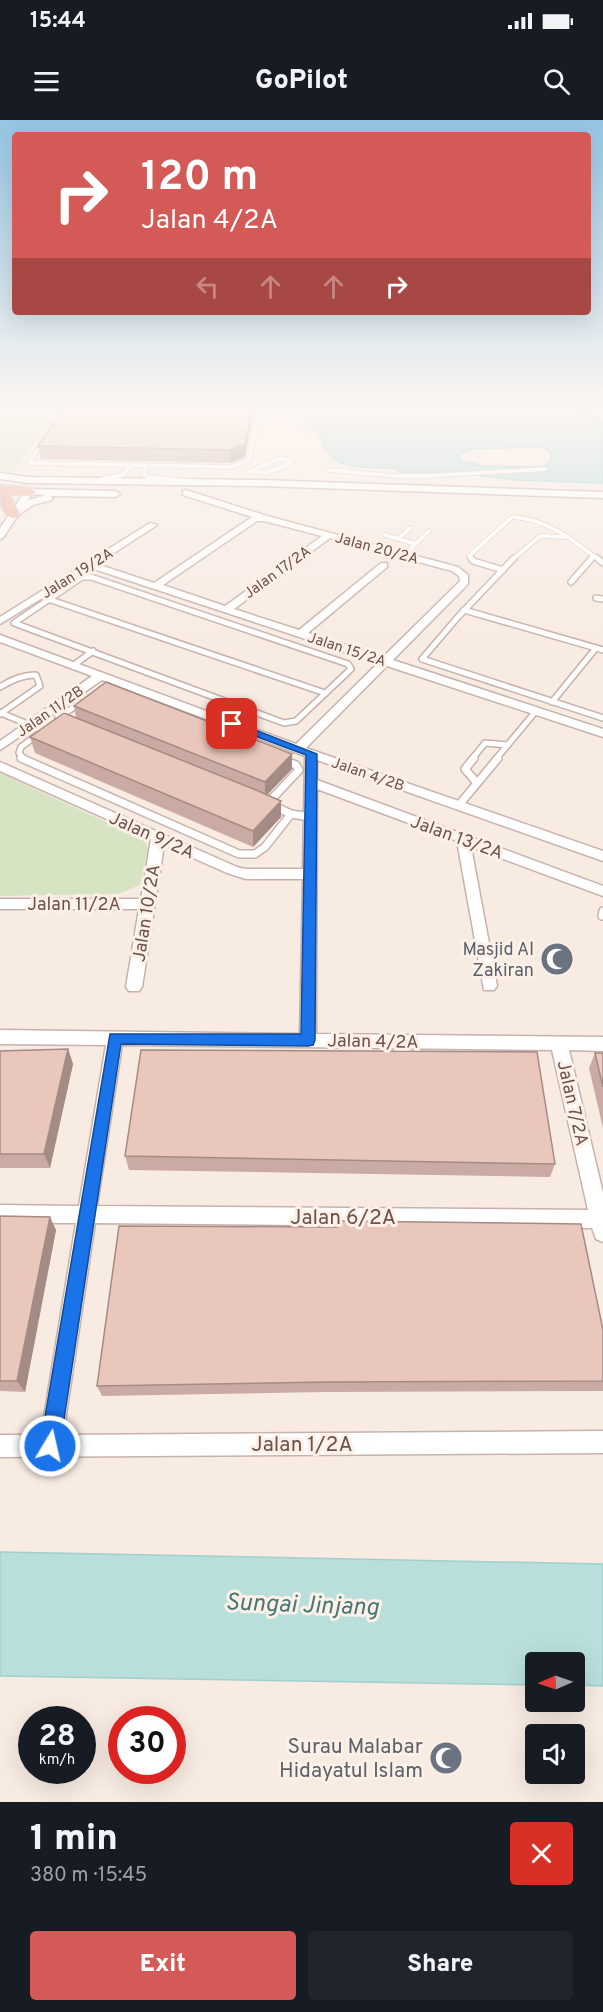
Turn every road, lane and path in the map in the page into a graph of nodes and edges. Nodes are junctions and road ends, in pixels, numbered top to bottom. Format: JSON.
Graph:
{"nodes":[{"id":1,"x":219,"y":484,"type":"edge"},
{"id":2,"x":378,"y":484,"type":"edge"},
{"id":3,"x":0,"y":489,"type":"edge"},
{"id":4,"x":29,"y":492,"type":"junction"},
{"id":5,"x":0,"y":494,"type":"edge"},
{"id":6,"x":74,"y":494,"type":"junction"},
{"id":7,"x":130,"y":494,"type":"dead end"},
{"id":8,"x":180,"y":494,"type":"joint"},
{"id":9,"x":603,"y":495,"type":"edge"},
{"id":10,"x":603,"y":503,"type":"edge"},
{"id":11,"x":13,"y":514,"type":"junction"},
{"id":12,"x":264,"y":518,"type":"junction"},
{"id":13,"x":153,"y":525,"type":"dead end"},
{"id":14,"x":410,"y":528,"type":"dead end"},
{"id":15,"x":429,"y":531,"type":"dead end"},
{"id":16,"x":328,"y":535,"type":"junction"},
{"id":17,"x":386,"y":535,"type":"dead end"},
{"id":18,"x":0,"y":536,"type":"edge"},
{"id":19,"x":568,"y":537,"type":"junction"},
{"id":20,"x":398,"y":539,"type":"junction"},
{"id":21,"x":416,"y":544,"type":"junction"},
{"id":22,"x":404,"y":555,"type":"junction"},
{"id":23,"x":594,"y":556,"type":"junction"},
{"id":24,"x":603,"y":563,"type":"edge"},
{"id":25,"x":91,"y":565,"type":"junction"},
{"id":26,"x":384,"y":565,"type":"dead end"},
{"id":27,"x":503,"y":570,"type":"junction"},
{"id":28,"x":571,"y":582,"type":"dead end"},
{"id":29,"x":156,"y":586,"type":"junction"},
{"id":30,"x":44,"y":598,"type":"junction"},
{"id":31,"x":596,"y":598,"type":"dead end"},
{"id":32,"x":603,"y":599,"type":"edge"},
{"id":33,"x":226,"y":610,"type":"junction"},
{"id":34,"x":464,"y":610,"type":"junction"},
{"id":35,"x":0,"y":621,"type":"edge"},
{"id":36,"x":300,"y":634,"type":"junction"},
{"id":37,"x":0,"y":638,"type":"edge"},
{"id":38,"x":596,"y":648,"type":"junction"},
{"id":39,"x":603,"y":650,"type":"edge"},
{"id":40,"x":93,"y":651,"type":"junction"},
{"id":41,"x":385,"y":662,"type":"junction"},
{"id":42,"x":74,"y":665,"type":"junction"},
{"id":43,"x":101,"y":675,"type":"junction"},
{"id":44,"x":474,"y":678,"type":"junction"},
{"id":45,"x":0,"y":687,"type":"edge"},
{"id":46,"x":466,"y":688,"type":"junction"},
{"id":47,"x":324,"y":693,"type":"junction"},
{"id":48,"x":85,"y":700,"type":"edge"},
{"id":49,"x":552,"y":702,"type":"junction"},
{"id":50,"x":536,"y":711,"type":"junction"},
{"id":51,"x":1,"y":713,"type":"edge"},
{"id":52,"x":58,"y":718,"type":"junction"},
{"id":53,"x":603,"y":718,"type":"edge"},
{"id":54,"x":69,"y":723,"type":"edge"},
{"id":55,"x":30,"y":725,"type":"junction"},
{"id":56,"x":49,"y":726,"type":"edge"},
{"id":57,"x":40,"y":733,"type":"edge"},
{"id":58,"x":603,"y":733,"type":"edge"},
{"id":59,"x":508,"y":745,"type":"junction"},
{"id":60,"x":0,"y":747,"type":"edge"},
{"id":61,"x":298,"y":749,"type":"junction"},
{"id":62,"x":311,"y":754,"type":"junction"},
{"id":63,"x":274,"y":756,"type":"edge"},
{"id":64,"x":0,"y":766,"type":"edge"},
{"id":65,"x":311,"y":782,"type":"junction"},
{"id":66,"x":477,"y":783,"type":"junction"},
{"id":67,"x":257,"y":799,"type":"edge"},
{"id":68,"x":268,"y":804,"type":"junction"},
{"id":69,"x":459,"y":805,"type":"junction"},
{"id":70,"x":291,"y":814,"type":"junction"},
{"id":71,"x":311,"y":817,"type":"junction"},
{"id":72,"x":158,"y":838,"type":"junction"},
{"id":73,"x":463,"y":839,"type":"junction"},
{"id":74,"x":603,"y":856,"type":"edge"},
{"id":75,"x":310,"y":874,"type":"junction"},
{"id":76,"x":603,"y":891,"type":"edge"},
{"id":77,"x":148,"y":903,"type":"junction"},
{"id":78,"x":0,"y":904,"type":"edge"},
{"id":79,"x":489,"y":986,"type":"dead end"},
{"id":80,"x":134,"y":987,"type":"dead end"},
{"id":81,"x":0,"y":1037,"type":"edge"},
{"id":82,"x":115,"y":1038,"type":"junction"},
{"id":83,"x":308,"y":1040,"type":"junction"},
{"id":84,"x":559,"y":1043,"type":"junction"},
{"id":85,"x":603,"y":1044,"type":"edge"},
{"id":86,"x":0,"y":1214,"type":"edge"},
{"id":87,"x":87,"y":1215,"type":"junction"},
{"id":88,"x":601,"y":1226,"type":"edge"},
{"id":89,"x":603,"y":1442,"type":"edge"},
{"id":90,"x":0,"y":1446,"type":"edge"},
{"id":91,"x":50,"y":1446,"type":"junction"}],
"edges":[{"from":1,"to":4,"type":"street"},
{"from":2,"to":9,"type":"street"},
{"from":3,"to":4,"type":"highway"},
{"from":4,"to":6,"type":"street"},
{"from":4,"to":11,"type":"street"},
{"from":5,"to":11,"type":"highway"},
{"from":6,"to":7,"type":"street"},
{"from":6,"to":11,"type":"street"},
{"from":8,"to":10,"type":"street"},
{"from":8,"to":12,"type":"street","name":"Jalan 20/2A"},
{"from":11,"to":18,"type":"street"},
{"from":12,"to":16,"type":"street","name":"Jalan 20/2A"},
{"from":12,"to":29,"type":"street"},
{"from":13,"to":25,"type":"street","name":"Jalan 19/2A"},
{"from":14,"to":20,"type":"lane"},
{"from":15,"to":21,"type":"lane"},
{"from":16,"to":22,"type":"street","name":"Jalan 20/2A"},
{"from":16,"to":33,"type":"street","name":"Jalan 17/2A"},
{"from":17,"to":20,"type":"lane"},
{"from":19,"to":23,"type":"lane"},
{"from":19,"to":27,"type":"lane"},
{"from":19,"to":27,"type":"lane"},
{"from":20,"to":21,"type":"lane"},
{"from":21,"to":22,"type":"lane"},
{"from":22,"to":41,"type":"street","name":"Jalan 20/2A"},
{"from":23,"to":24,"type":"lane"},
{"from":23,"to":28,"type":"lane"},
{"from":25,"to":29,"type":"street","name":"Jalan 15/2A"},
{"from":25,"to":30,"type":"street","name":"Jalan 19/2A"},
{"from":26,"to":36,"type":"street"},
{"from":27,"to":34,"type":"lane"},
{"from":29,"to":33,"type":"street","name":"Jalan 15/2A"},
{"from":30,"to":35,"type":"street","name":"Jalan 19/2A"},
{"from":30,"to":40,"type":"lane"},
{"from":30,"to":47,"type":"lane"},
{"from":30,"to":47,"type":"lane"},
{"from":31,"to":32,"type":"lane"},
{"from":33,"to":36,"type":"street","name":"Jalan 15/2A"},
{"from":34,"to":38,"type":"lane"},
{"from":34,"to":44,"type":"lane"},
{"from":36,"to":41,"type":"street","name":"Jalan 15/2A"},
{"from":37,"to":42,"type":"street","name":"Jalan 4/2B"},
{"from":38,"to":39,"type":"lane"},
{"from":38,"to":49,"type":"lane"},
{"from":40,"to":42,"type":"lane"},
{"from":40,"to":47,"type":"lane"},
{"from":41,"to":46,"type":"street","name":"Jalan 15/2A"},
{"from":41,"to":61,"type":"street"},
{"from":42,"to":43,"type":"street","name":"Jalan 4/2B"},
{"from":43,"to":55,"type":"street","name":"Jalan 11/2B"},
{"from":43,"to":61,"type":"street","name":"Jalan 4/2B"},
{"from":44,"to":46,"type":"lane"},
{"from":44,"to":49,"type":"lane"},
{"from":45,"to":51,"type":"lane"},
{"from":46,"to":50,"type":"street","name":"Jalan 15/2A"},
{"from":48,"to":52,"type":"lane"},
{"from":49,"to":53,"type":"lane"},
{"from":50,"to":58,"type":"street","name":"Jalan 15/2A"},
{"from":50,"to":59,"type":"lane"},
{"from":51,"to":55,"type":"lane"},
{"from":52,"to":54,"type":"lane"},
{"from":52,"to":56,"type":"lane"},
{"from":55,"to":60,"type":"street","name":"Jalan 11/2B"},
{"from":57,"to":70,"type":"lane"},
{"from":59,"to":66,"type":"lane"},
{"from":59,"to":66,"type":"lane"},
{"from":61,"to":62,"type":"street","name":"Jalan 4/2B"},
{"from":62,"to":65,"type":"street"},
{"from":62,"to":69,"type":"street","name":"Jalan 4/2B"},
{"from":63,"to":68,"type":"lane"},
{"from":64,"to":72,"type":"street","name":"Jalan 9/2A"},
{"from":65,"to":71,"type":"street"},
{"from":65,"to":73,"type":"street","name":"Jalan 13/2A"},
{"from":66,"to":69,"type":"lane"},
{"from":67,"to":68,"type":"lane"},
{"from":68,"to":70,"type":"lane"},
{"from":69,"to":74,"type":"street","name":"Jalan 4/2B"},
{"from":70,"to":71,"type":"lane"},
{"from":71,"to":75,"type":"street"},
{"from":72,"to":75,"type":"street","name":"Jalan 9/2A"},
{"from":72,"to":77,"type":"street","name":"Jalan 10/2A"},
{"from":73,"to":76,"type":"street","name":"Jalan 13/2A"},
{"from":73,"to":79,"type":"street"},
{"from":75,"to":83,"type":"street"},
{"from":77,"to":78,"type":"street","name":"Jalan 11/2A"},
{"from":77,"to":80,"type":"street","name":"Jalan 10/2A"},
{"from":81,"to":82,"type":"street","name":"Jalan 4/2A"},
{"from":82,"to":83,"type":"street","name":"Jalan 4/2A"},
{"from":82,"to":87,"type":"street"},
{"from":83,"to":84,"type":"street","name":"Jalan 4/2A"},
{"from":84,"to":85,"type":"street","name":"Jalan 4/2A"},
{"from":84,"to":88,"type":"street","name":"Jalan 7/2A"},
{"from":86,"to":87,"type":"street","name":"Jalan 6/2A"},
{"from":87,"to":88,"type":"street","name":"Jalan 6/2A"},
{"from":87,"to":91,"type":"street"},
{"from":89,"to":91,"type":"street","name":"Jalan 1/2A"},
{"from":90,"to":91,"type":"street","name":"Jalan 1/2A"}]}
